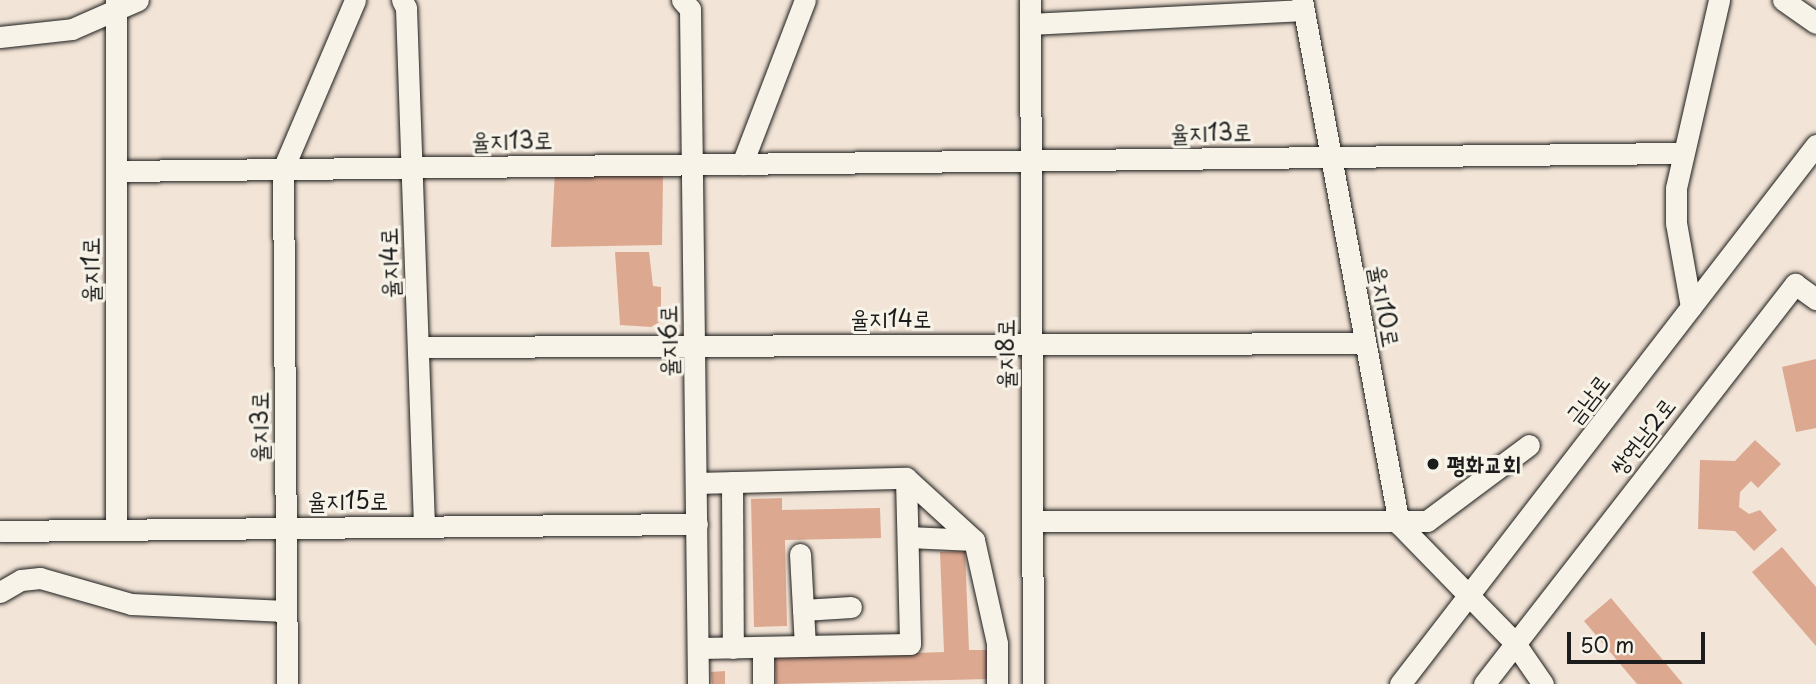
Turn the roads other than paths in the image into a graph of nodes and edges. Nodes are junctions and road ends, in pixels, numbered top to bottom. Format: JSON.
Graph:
{"nodes":[{"id":1,"x":138,"y":0,"type":"edge"},
{"id":2,"x":355,"y":0,"type":"edge"},
{"id":3,"x":402,"y":0,"type":"edge"},
{"id":4,"x":804,"y":0,"type":"edge"},
{"id":5,"x":1030,"y":0,"type":"edge"},
{"id":6,"x":1719,"y":0,"type":"edge"},
{"id":7,"x":1783,"y":0,"type":"edge"},
{"id":8,"x":691,"y":3,"type":"edge"},
{"id":9,"x":1303,"y":5,"type":"edge"},
{"id":10,"x":117,"y":6,"type":"edge"},
{"id":11,"x":1816,"y":23,"type":"edge"},
{"id":12,"x":1030,"y":24,"type":"junction"},
{"id":13,"x":0,"y":37,"type":"edge"},
{"id":14,"x":1816,"y":145,"type":"edge"},
{"id":15,"x":1681,"y":153,"type":"junction"},
{"id":16,"x":1331,"y":157,"type":"junction"},
{"id":17,"x":1031,"y":160,"type":"junction"},
{"id":18,"x":692,"y":164,"type":"junction"},
{"id":19,"x":742,"y":164,"type":"junction"},
{"id":20,"x":412,"y":168,"type":"junction"},
{"id":21,"x":283,"y":169,"type":"junction"},
{"id":22,"x":117,"y":171,"type":"junction"},
{"id":23,"x":1816,"y":299,"type":"edge"},
{"id":24,"x":1691,"y":307,"type":"junction"},
{"id":25,"x":1365,"y":343,"type":"junction"},
{"id":26,"x":1032,"y":344,"type":"junction"},
{"id":27,"x":695,"y":345,"type":"junction"},
{"id":28,"x":418,"y":346,"type":"junction"},
{"id":29,"x":1529,"y":445,"type":"dead end"},
{"id":30,"x":906,"y":478,"type":"junction"},
{"id":31,"x":732,"y":482,"type":"junction"},
{"id":32,"x":696,"y":483,"type":"junction"},
{"id":33,"x":1032,"y":521,"type":"junction"},
{"id":34,"x":697,"y":524,"type":"junction"},
{"id":35,"x":1399,"y":524,"type":"junction"},
{"id":36,"x":286,"y":526,"type":"junction"},
{"id":37,"x":424,"y":526,"type":"junction"},
{"id":38,"x":116,"y":527,"type":"junction"},
{"id":39,"x":0,"y":531,"type":"edge"},
{"id":40,"x":908,"y":537,"type":"junction"},
{"id":41,"x":974,"y":540,"type":"junction"},
{"id":42,"x":800,"y":554,"type":"dead end"},
{"id":43,"x":0,"y":592,"type":"edge"},
{"id":44,"x":1468,"y":596,"type":"junction"},
{"id":45,"x":851,"y":607,"type":"dead end"},
{"id":46,"x":803,"y":610,"type":"junction"},
{"id":47,"x":286,"y":611,"type":"junction"},
{"id":48,"x":1514,"y":642,"type":"junction"},
{"id":49,"x":805,"y":646,"type":"junction"},
{"id":50,"x":763,"y":647,"type":"junction"},
{"id":51,"x":698,"y":648,"type":"junction"},
{"id":52,"x":733,"y":648,"type":"junction"},
{"id":53,"x":287,"y":684,"type":"edge"},
{"id":54,"x":698,"y":684,"type":"edge"},
{"id":55,"x":763,"y":684,"type":"edge"},
{"id":56,"x":997,"y":684,"type":"edge"},
{"id":57,"x":1033,"y":684,"type":"edge"},
{"id":58,"x":1400,"y":684,"type":"edge"},
{"id":59,"x":1484,"y":684,"type":"edge"},
{"id":60,"x":1544,"y":684,"type":"edge"}],
"edges":[{"from":1,"to":10,"type":"street"},
{"from":2,"to":21,"type":"street"},
{"from":3,"to":20,"type":"street","name":"율지4로"},
{"from":4,"to":19,"type":"street"},
{"from":5,"to":12,"type":"street","name":"율지8로"},
{"from":6,"to":15,"type":"street"},
{"from":7,"to":11,"type":"street"},
{"from":8,"to":18,"type":"street","name":"율지6로"},
{"from":9,"to":12,"type":"street"},
{"from":9,"to":16,"type":"street","name":"율지10로"},
{"from":10,"to":13,"type":"street"},
{"from":10,"to":22,"type":"street","name":"율지1로"},
{"from":12,"to":17,"type":"street","name":"율지8로"},
{"from":14,"to":24,"type":"street","name":"금남로"},
{"from":15,"to":16,"type":"street","name":"율지13로"},
{"from":15,"to":24,"type":"street"},
{"from":16,"to":17,"type":"street","name":"율지13로"},
{"from":16,"to":25,"type":"street","name":"율지10로"},
{"from":17,"to":19,"type":"street","name":"율지13로"},
{"from":17,"to":26,"type":"street","name":"율지8로"},
{"from":18,"to":19,"type":"street","name":"율지13로"},
{"from":18,"to":20,"type":"street","name":"율지13로"},
{"from":18,"to":27,"type":"street","name":"율지6로"},
{"from":20,"to":21,"type":"street","name":"율지13로"},
{"from":20,"to":28,"type":"street","name":"율지4로"},
{"from":21,"to":22,"type":"street","name":"율지13로"},
{"from":21,"to":36,"type":"street","name":"율지3로"},
{"from":22,"to":38,"type":"street","name":"율지1로"},
{"from":23,"to":48,"type":"street","name":"쌍연남2로"},
{"from":24,"to":44,"type":"street","name":"금남로"},
{"from":25,"to":26,"type":"street","name":"율지14로"},
{"from":25,"to":35,"type":"street","name":"율지10로"},
{"from":26,"to":27,"type":"street","name":"율지14로"},
{"from":26,"to":33,"type":"street","name":"율지8로"},
{"from":27,"to":28,"type":"street","name":"율지14로"},
{"from":27,"to":32,"type":"street","name":"율지6로"},
{"from":28,"to":37,"type":"street","name":"율지4로"},
{"from":29,"to":35,"type":"street"},
{"from":30,"to":31,"type":"street"},
{"from":30,"to":40,"type":"street"},
{"from":30,"to":41,"type":"street"},
{"from":31,"to":32,"type":"street"},
{"from":31,"to":52,"type":"street"},
{"from":32,"to":34,"type":"street","name":"율지6로"},
{"from":33,"to":35,"type":"street"},
{"from":33,"to":57,"type":"street","name":"율지8로"},
{"from":34,"to":37,"type":"street","name":"율지15로"},
{"from":34,"to":51,"type":"street","name":"율지6로"},
{"from":35,"to":44,"type":"street"},
{"from":36,"to":37,"type":"street","name":"율지15로"},
{"from":36,"to":38,"type":"street","name":"율지15로"},
{"from":36,"to":47,"type":"street","name":"율지3로"},
{"from":38,"to":39,"type":"street","name":"율지15로"},
{"from":40,"to":41,"type":"street"},
{"from":40,"to":49,"type":"street"},
{"from":41,"to":56,"type":"street"},
{"from":42,"to":46,"type":"street"},
{"from":43,"to":47,"type":"street"},
{"from":44,"to":48,"type":"street"},
{"from":44,"to":58,"type":"street","name":"금남로"},
{"from":45,"to":46,"type":"street"},
{"from":46,"to":49,"type":"street"},
{"from":47,"to":53,"type":"street","name":"율지3로"},
{"from":48,"to":59,"type":"street"},
{"from":48,"to":60,"type":"street"},
{"from":49,"to":50,"type":"street"},
{"from":50,"to":52,"type":"street"},
{"from":50,"to":55,"type":"street"},
{"from":51,"to":52,"type":"street"},
{"from":51,"to":54,"type":"street","name":"율지6로"}]}
